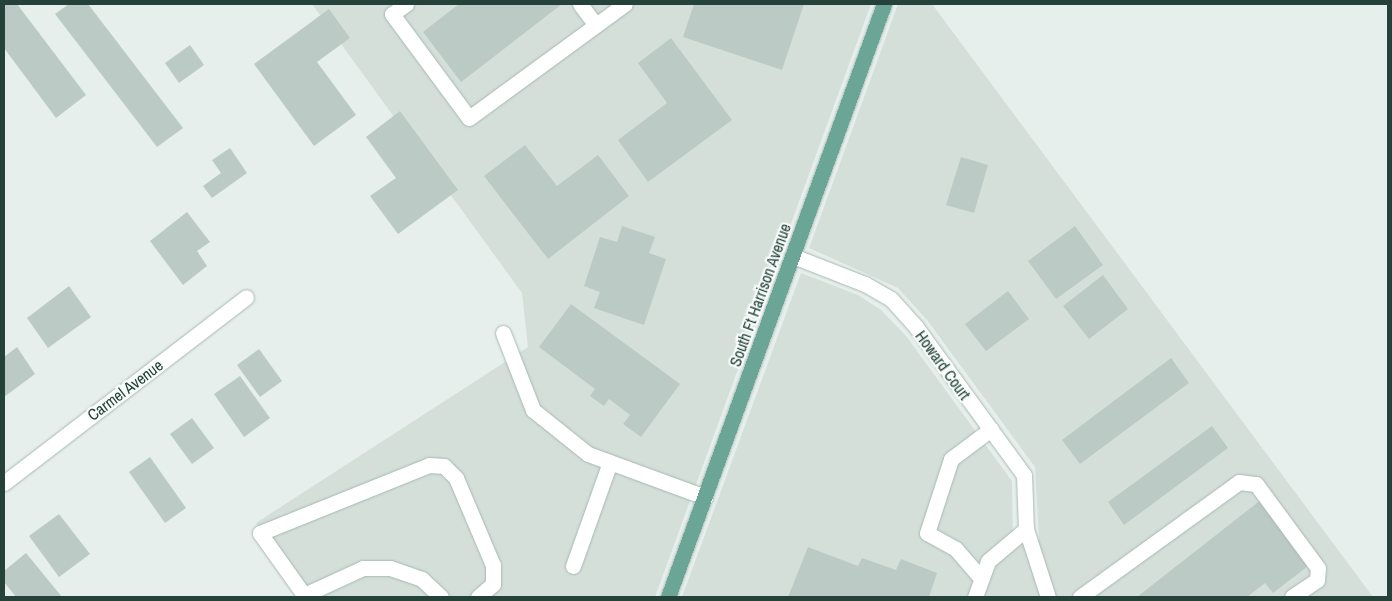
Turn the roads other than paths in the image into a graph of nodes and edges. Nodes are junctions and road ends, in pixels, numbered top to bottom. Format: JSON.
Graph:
{"nodes":[{"id":1,"x":406,"y":4,"type":"edge"},
{"id":2,"x":580,"y":4,"type":"edge"},
{"id":3,"x":625,"y":4,"type":"edge"},
{"id":4,"x":884,"y":4,"type":"edge"},
{"id":5,"x":596,"y":25,"type":"junction"},
{"id":6,"x":793,"y":256,"type":"junction"},
{"id":7,"x":246,"y":297,"type":"dead end"},
{"id":8,"x":503,"y":334,"type":"dead end"},
{"id":9,"x":991,"y":429,"type":"junction"},
{"id":10,"x":610,"y":462,"type":"junction"},
{"id":11,"x":4,"y":483,"type":"edge"},
{"id":12,"x":705,"y":497,"type":"junction"},
{"id":13,"x":1026,"y":529,"type":"junction"},
{"id":14,"x":573,"y":566,"type":"dead end"},
{"id":15,"x":981,"y":578,"type":"junction"},
{"id":16,"x":442,"y":597,"type":"edge"},
{"id":17,"x":478,"y":597,"type":"edge"},
{"id":18,"x":668,"y":597,"type":"edge"},
{"id":19,"x":974,"y":597,"type":"edge"},
{"id":20,"x":1048,"y":597,"type":"edge"},
{"id":21,"x":1080,"y":597,"type":"edge"},
{"id":22,"x":1292,"y":597,"type":"edge"}],
"edges":[{"from":1,"to":5,"type":"street"},
{"from":2,"to":5,"type":"street"},
{"from":3,"to":5,"type":"street"},
{"from":4,"to":6,"type":"main road","name":"South Ft Harrison Avenue"},
{"from":6,"to":9,"type":"street","name":"Howard Court"},
{"from":6,"to":12,"type":"main road","name":"South Ft Harrison Avenue"},
{"from":7,"to":11,"type":"street","name":"Carmel Avenue"},
{"from":8,"to":10,"type":"street"},
{"from":9,"to":13,"type":"street","name":"Howard Court"},
{"from":9,"to":15,"type":"street"},
{"from":10,"to":12,"type":"street"},
{"from":10,"to":14,"type":"street"},
{"from":12,"to":18,"type":"main road","name":"South Ft Harrison Avenue"},
{"from":13,"to":15,"type":"street"},
{"from":13,"to":20,"type":"street","name":"Howard Court"},
{"from":15,"to":19,"type":"street"},
{"from":16,"to":17,"type":"street"},
{"from":21,"to":22,"type":"street"}]}
